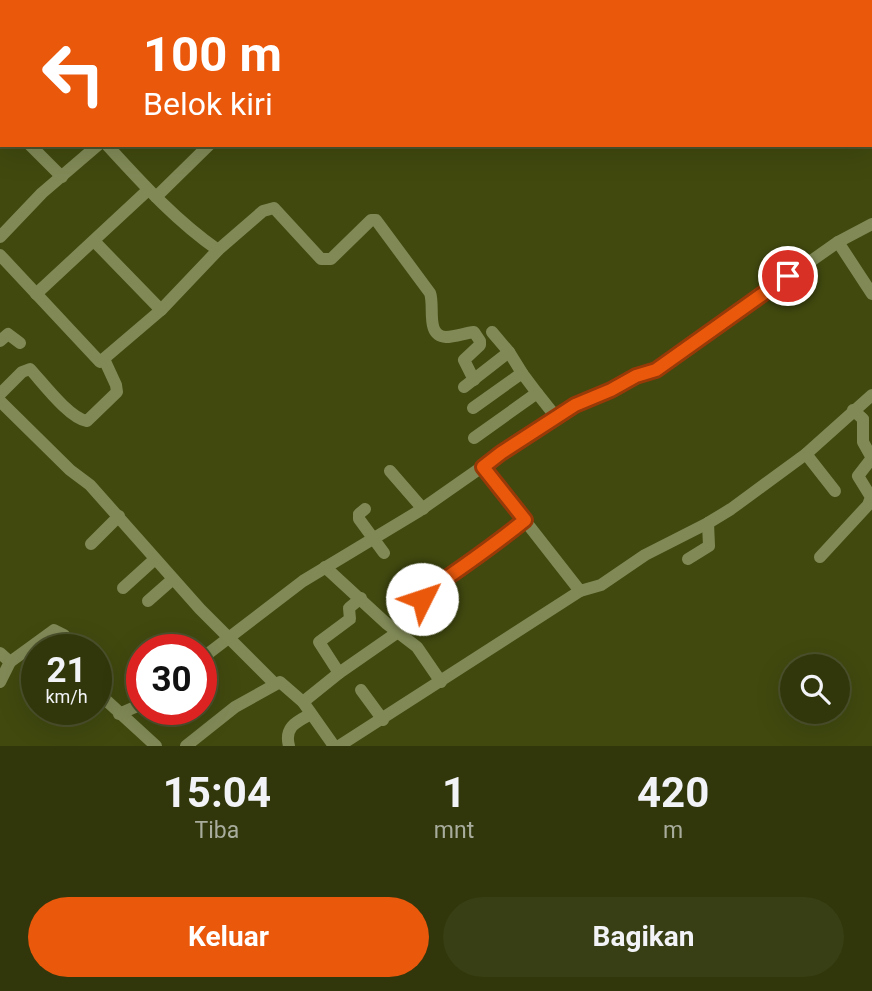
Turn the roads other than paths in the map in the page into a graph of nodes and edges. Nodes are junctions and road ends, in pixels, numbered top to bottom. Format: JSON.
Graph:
{"nodes":[{"id":1,"x":32,"y":147,"type":"edge"},
{"id":2,"x":96,"y":147,"type":"edge"},
{"id":3,"x":109,"y":147,"type":"edge"},
{"id":4,"x":207,"y":147,"type":"edge"},
{"id":5,"x":62,"y":177,"type":"junction"},
{"id":6,"x":152,"y":193,"type":"junction"},
{"id":7,"x":872,"y":224,"type":"edge"},
{"id":8,"x":0,"y":237,"type":"edge"},
{"id":9,"x":94,"y":241,"type":"junction"},
{"id":10,"x":838,"y":242,"type":"junction"},
{"id":11,"x":218,"y":250,"type":"junction"},
{"id":12,"x":0,"y":255,"type":"edge"},
{"id":13,"x":872,"y":293,"type":"edge"},
{"id":14,"x":36,"y":294,"type":"junction"},
{"id":15,"x":161,"y":310,"type":"junction"},
{"id":16,"x":492,"y":332,"type":"dead end"},
{"id":17,"x":0,"y":341,"type":"edge"},
{"id":18,"x":20,"y":343,"type":"dead end"},
{"id":19,"x":509,"y":352,"type":"junction"},
{"id":20,"x":104,"y":359,"type":"junction"},
{"id":21,"x":522,"y":373,"type":"junction"},
{"id":22,"x":537,"y":393,"type":"junction"},
{"id":23,"x":0,"y":394,"type":"edge"},
{"id":24,"x":870,"y":400,"type":"edge"},
{"id":25,"x":0,"y":401,"type":"edge"},
{"id":26,"x":474,"y":408,"type":"dead end"},
{"id":27,"x":853,"y":410,"type":"junction"},
{"id":28,"x":556,"y":417,"type":"junction"},
{"id":29,"x":474,"y":438,"type":"dead end"},
{"id":30,"x":806,"y":454,"type":"junction"},
{"id":31,"x":872,"y":458,"type":"edge"},
{"id":32,"x":483,"y":467,"type":"junction"},
{"id":33,"x":390,"y":471,"type":"dead end"},
{"id":34,"x":835,"y":491,"type":"dead end"},
{"id":35,"x":365,"y":509,"type":"dead end"},
{"id":36,"x":423,"y":509,"type":"junction"},
{"id":37,"x":870,"y":509,"type":"edge"},
{"id":38,"x":119,"y":516,"type":"junction"},
{"id":39,"x":525,"y":520,"type":"junction"},
{"id":40,"x":708,"y":523,"type":"junction"},
{"id":41,"x":372,"y":539,"type":"junction"},
{"id":42,"x":91,"y":544,"type":"dead end"},
{"id":43,"x":384,"y":553,"type":"dead end"},
{"id":44,"x":820,"y":557,"type":"dead end"},
{"id":45,"x":155,"y":559,"type":"junction"},
{"id":46,"x":688,"y":559,"type":"dead end"},
{"id":47,"x":325,"y":567,"type":"junction"},
{"id":48,"x":173,"y":579,"type":"junction"},
{"id":49,"x":123,"y":588,"type":"dead end"},
{"id":50,"x":580,"y":591,"type":"junction"},
{"id":51,"x":361,"y":598,"type":"junction"},
{"id":52,"x":148,"y":601,"type":"dead end"},
{"id":53,"x":399,"y":633,"type":"junction"},
{"id":54,"x":230,"y":637,"type":"junction"},
{"id":55,"x":217,"y":647,"type":"edge"},
{"id":56,"x":0,"y":653,"type":"edge"},
{"id":57,"x":21,"y":654,"type":"edge"},
{"id":58,"x":10,"y":662,"type":"junction"},
{"id":59,"x":339,"y":673,"type":"junction"},
{"id":60,"x":0,"y":682,"type":"edge"},
{"id":61,"x":441,"y":682,"type":"junction"},
{"id":62,"x":275,"y":684,"type":"junction"},
{"id":63,"x":361,"y":690,"type":"dead end"},
{"id":64,"x":303,"y":702,"type":"junction"},
{"id":65,"x":112,"y":706,"type":"edge"},
{"id":66,"x":126,"y":710,"type":"edge"},
{"id":67,"x":119,"y":713,"type":"junction"},
{"id":68,"x":311,"y":714,"type":"junction"},
{"id":69,"x":383,"y":720,"type":"junction"},
{"id":70,"x":193,"y":744,"type":"edge"},
{"id":71,"x":156,"y":746,"type":"edge"},
{"id":72,"x":289,"y":746,"type":"edge"},
{"id":73,"x":337,"y":746,"type":"edge"}],
"edges":[{"from":1,"to":5,"type":"street"},
{"from":2,"to":5,"type":"street"},
{"from":3,"to":6,"type":"street"},
{"from":4,"to":6,"type":"street"},
{"from":5,"to":8,"type":"street"},
{"from":6,"to":9,"type":"street"},
{"from":6,"to":11,"type":"street"},
{"from":7,"to":10,"type":"street"},
{"from":9,"to":14,"type":"street"},
{"from":9,"to":15,"type":"street"},
{"from":10,"to":13,"type":"street"},
{"from":10,"to":28,"type":"street"},
{"from":11,"to":15,"type":"street"},
{"from":11,"to":19,"type":"street"},
{"from":12,"to":14,"type":"street"},
{"from":14,"to":20,"type":"street"},
{"from":15,"to":20,"type":"street"},
{"from":16,"to":19,"type":"street"},
{"from":17,"to":18,"type":"street"},
{"from":19,"to":21,"type":"street"},
{"from":20,"to":23,"type":"street"},
{"from":21,"to":22,"type":"street"},
{"from":21,"to":26,"type":"street"},
{"from":22,"to":28,"type":"street"},
{"from":22,"to":29,"type":"street"},
{"from":24,"to":27,"type":"street"},
{"from":25,"to":38,"type":"street"},
{"from":27,"to":30,"type":"street"},
{"from":27,"to":31,"type":"street"},
{"from":28,"to":32,"type":"street"},
{"from":30,"to":34,"type":"street"},
{"from":30,"to":40,"type":"street"},
{"from":31,"to":37,"type":"street"},
{"from":32,"to":36,"type":"street"},
{"from":32,"to":39,"type":"street"},
{"from":33,"to":36,"type":"street"},
{"from":35,"to":41,"type":"street"},
{"from":36,"to":41,"type":"street"},
{"from":37,"to":44,"type":"street"},
{"from":38,"to":42,"type":"street"},
{"from":38,"to":45,"type":"street"},
{"from":39,"to":50,"type":"street"},
{"from":39,"to":53,"type":"street"},
{"from":40,"to":46,"type":"street"},
{"from":40,"to":50,"type":"street"},
{"from":41,"to":43,"type":"street"},
{"from":41,"to":47,"type":"street"},
{"from":45,"to":48,"type":"street"},
{"from":45,"to":49,"type":"street"},
{"from":47,"to":51,"type":"street"},
{"from":47,"to":54,"type":"street"},
{"from":48,"to":52,"type":"street"},
{"from":48,"to":54,"type":"street"},
{"from":50,"to":61,"type":"street"},
{"from":51,"to":53,"type":"street"},
{"from":51,"to":59,"type":"street"},
{"from":53,"to":59,"type":"street"},
{"from":53,"to":61,"type":"street"},
{"from":54,"to":55,"type":"street"},
{"from":54,"to":62,"type":"street"},
{"from":56,"to":58,"type":"street"},
{"from":57,"to":58,"type":"street"},
{"from":58,"to":60,"type":"street"},
{"from":59,"to":64,"type":"street"},
{"from":61,"to":69,"type":"street"},
{"from":62,"to":64,"type":"street"},
{"from":62,"to":70,"type":"street"},
{"from":63,"to":69,"type":"street"},
{"from":64,"to":68,"type":"street"},
{"from":65,"to":67,"type":"street"},
{"from":66,"to":67,"type":"street"},
{"from":67,"to":71,"type":"street"},
{"from":68,"to":72,"type":"street"},
{"from":68,"to":73,"type":"street"},
{"from":69,"to":73,"type":"street"}]}
